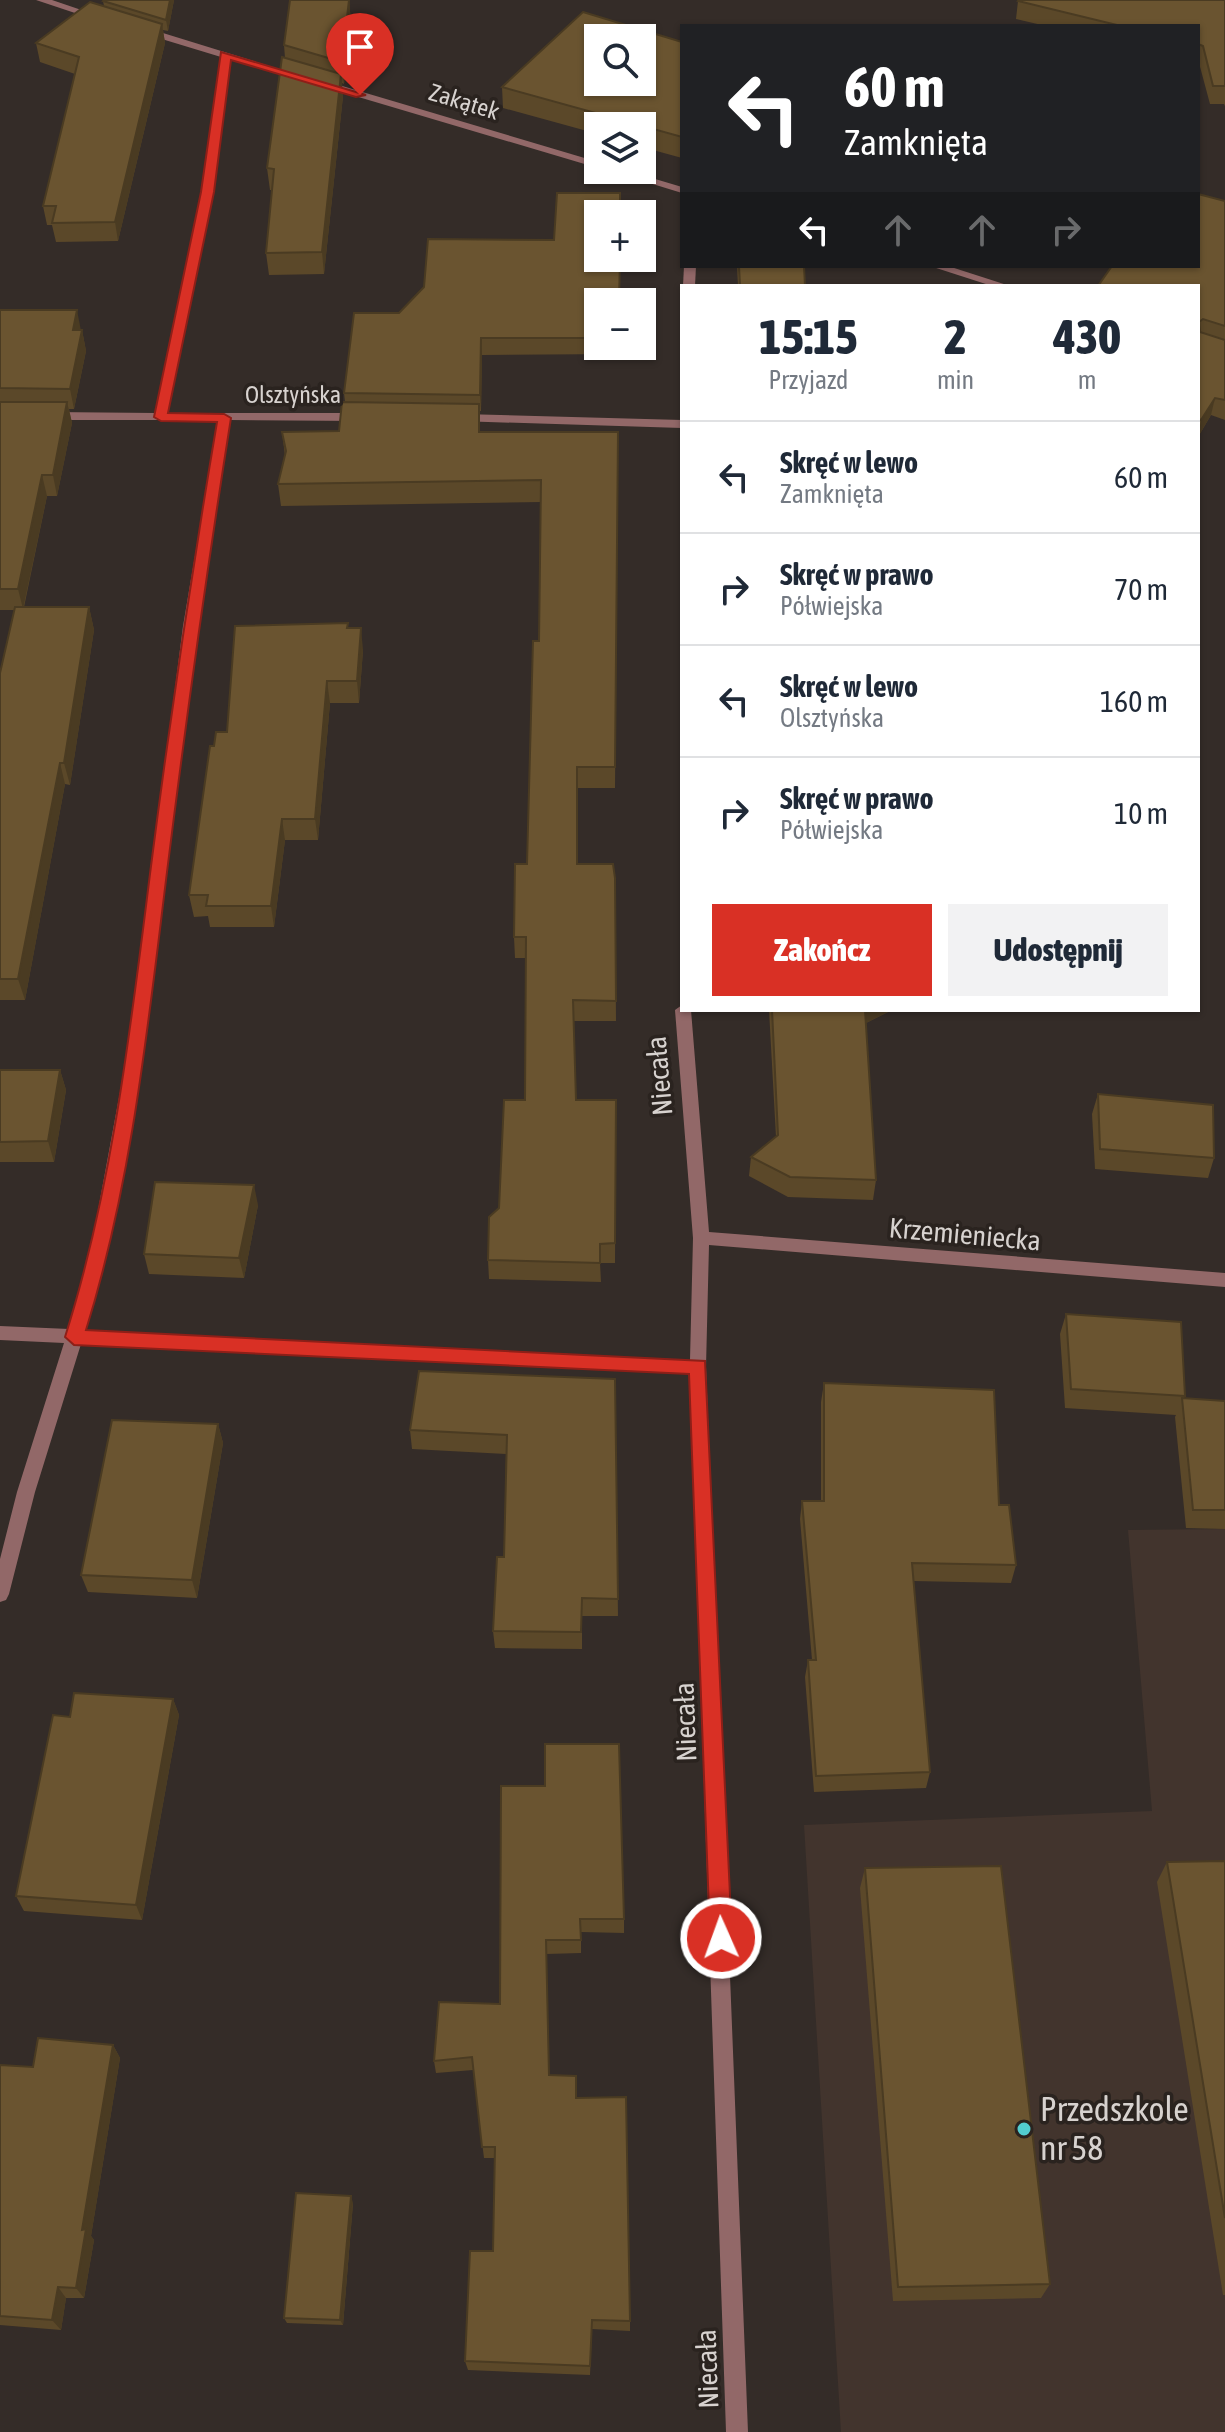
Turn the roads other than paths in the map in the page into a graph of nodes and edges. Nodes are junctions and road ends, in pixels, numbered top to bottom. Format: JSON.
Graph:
{"nodes":[{"id":1,"x":41,"y":0,"type":"edge"},
{"id":2,"x":112,"y":21,"type":"edge"},
{"id":3,"x":126,"y":25,"type":"edge"},
{"id":4,"x":226,"y":55,"type":"junction"},
{"id":5,"x":584,"y":161,"type":"edge"},
{"id":6,"x":656,"y":182,"type":"edge"},
{"id":7,"x":680,"y":189,"type":"edge"},
{"id":8,"x":943,"y":268,"type":"edge"},
{"id":9,"x":997,"y":284,"type":"edge"},
{"id":10,"x":29,"y":416,"type":"edge"},
{"id":11,"x":161,"y":417,"type":"junction"},
{"id":12,"x":384,"y":417,"type":"edge"},
{"id":13,"x":446,"y":417,"type":"edge"},
{"id":14,"x":224,"y":418,"type":"junction"},
{"id":15,"x":680,"y":424,"type":"edge"},
{"id":16,"x":683,"y":1012,"type":"edge"},
{"id":17,"x":701,"y":1238,"type":"junction"},
{"id":18,"x":1225,"y":1280,"type":"edge"},
{"id":19,"x":0,"y":1333,"type":"edge"},
{"id":20,"x":74,"y":1337,"type":"junction"},
{"id":21,"x":698,"y":1367,"type":"junction"},
{"id":22,"x":0,"y":1594,"type":"edge"},
{"id":23,"x":737,"y":2432,"type":"edge"}],
"edges":[{"from":1,"to":2,"type":"street"},
{"from":3,"to":4,"type":"street","name":"Zakątek"},
{"from":4,"to":5,"type":"street","name":"Zakątek"},
{"from":4,"to":11,"type":"street"},
{"from":6,"to":7,"type":"street"},
{"from":8,"to":9,"type":"street"},
{"from":10,"to":11,"type":"street","name":"Olsztyńska"},
{"from":11,"to":14,"type":"street","name":"Olsztyńska"},
{"from":12,"to":14,"type":"street","name":"Olsztyńska"},
{"from":13,"to":15,"type":"street"},
{"from":14,"to":20,"type":"street"},
{"from":16,"to":17,"type":"street","name":"Niecała"},
{"from":17,"to":18,"type":"street","name":"Krzemieniecka"},
{"from":17,"to":21,"type":"street","name":"Niecała"},
{"from":19,"to":20,"type":"street"},
{"from":20,"to":21,"type":"street"},
{"from":20,"to":22,"type":"street"},
{"from":21,"to":23,"type":"street","name":"Niecała"}]}
